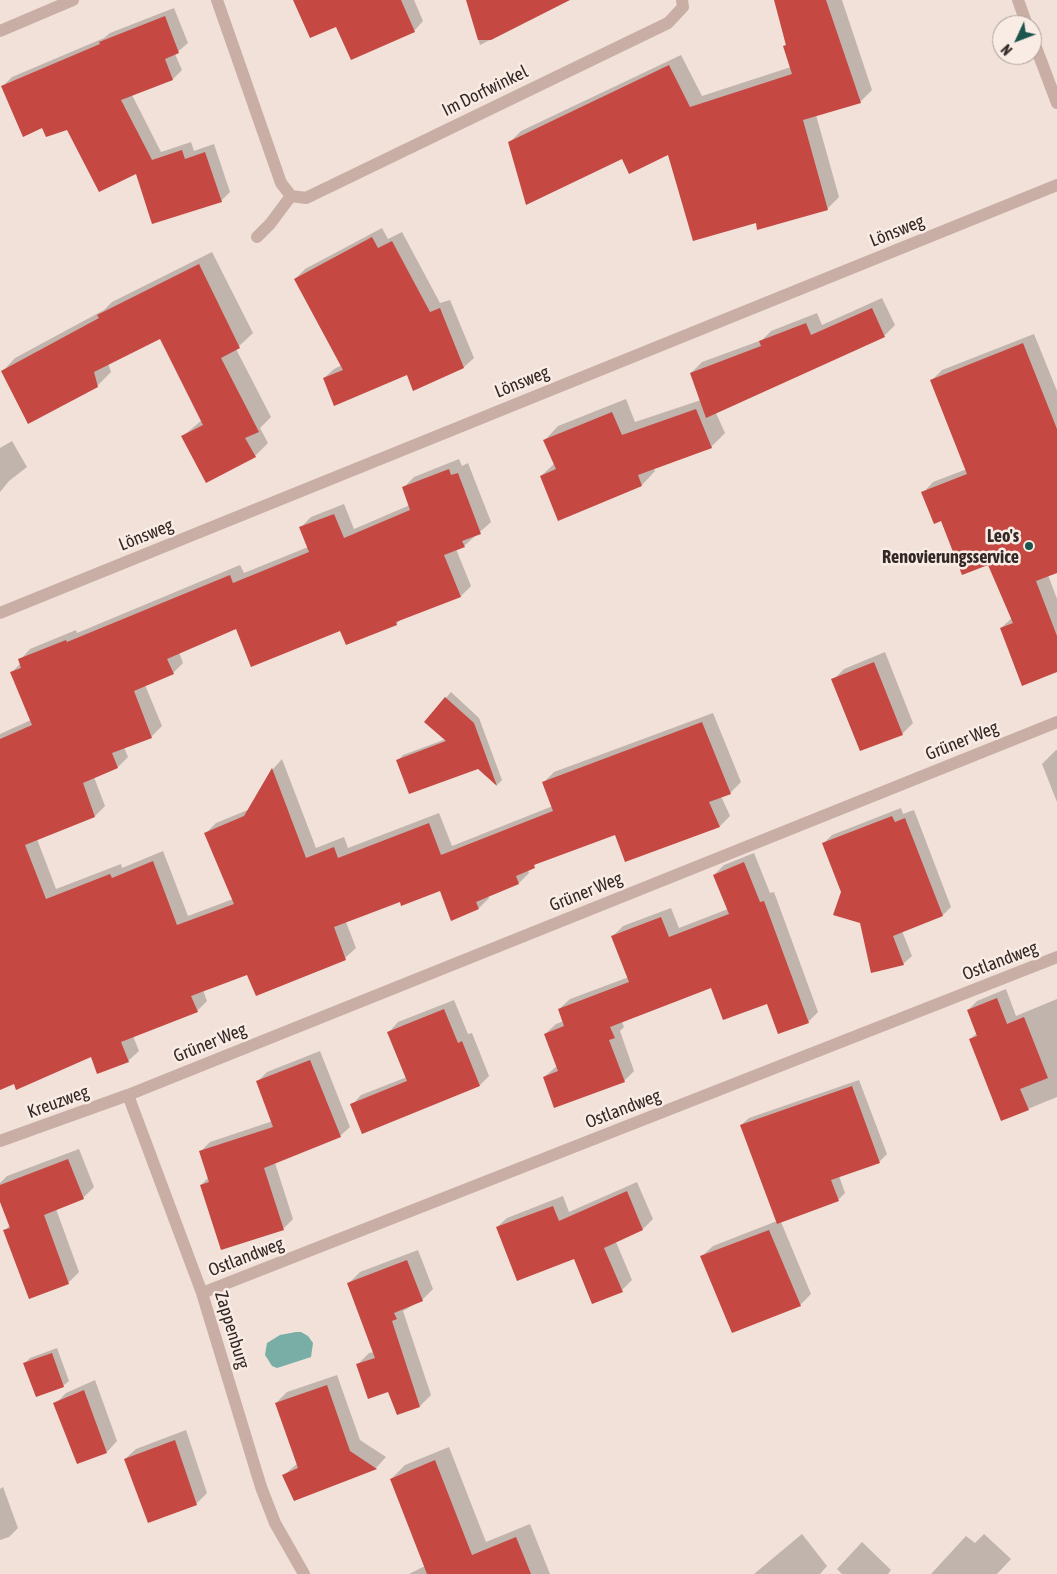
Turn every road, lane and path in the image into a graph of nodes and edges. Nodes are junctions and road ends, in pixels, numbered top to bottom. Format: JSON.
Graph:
{"nodes":[{"id":1,"x":73,"y":0,"type":"edge"},
{"id":2,"x":216,"y":0,"type":"edge"},
{"id":3,"x":682,"y":0,"type":"edge"},
{"id":4,"x":1018,"y":0,"type":"edge"},
{"id":5,"x":1023,"y":15,"type":"edge"},
{"id":6,"x":0,"y":31,"type":"edge"},
{"id":7,"x":1042,"y":63,"type":"edge"},
{"id":8,"x":1057,"y":103,"type":"edge"},
{"id":9,"x":1057,"y":185,"type":"edge"},
{"id":10,"x":291,"y":196,"type":"junction"},
{"id":11,"x":257,"y":237,"type":"dead end"},
{"id":12,"x":0,"y":613,"type":"edge"},
{"id":13,"x":1057,"y":722,"type":"edge"},
{"id":14,"x":1057,"y":957,"type":"edge"},
{"id":15,"x":128,"y":1095,"type":"junction"},
{"id":16,"x":0,"y":1141,"type":"edge"},
{"id":17,"x":202,"y":1293,"type":"junction"},
{"id":18,"x":304,"y":1574,"type":"edge"}],
"edges":[{"from":1,"to":6,"type":"street"},
{"from":2,"to":10,"type":"street"},
{"from":3,"to":10,"type":"street","name":"Im Dorfwinkel"},
{"from":4,"to":5,"type":"street"},
{"from":7,"to":8,"type":"street"},
{"from":9,"to":12,"type":"street","name":"Lönsweg"},
{"from":10,"to":11,"type":"street"},
{"from":13,"to":15,"type":"street","name":"Grüner Weg"},
{"from":14,"to":17,"type":"street","name":"Ostlandweg"},
{"from":15,"to":16,"type":"street","name":"Kreuzweg"},
{"from":15,"to":17,"type":"street","name":"Zappenburg"},
{"from":17,"to":18,"type":"street","name":"Zappenburg"}]}
